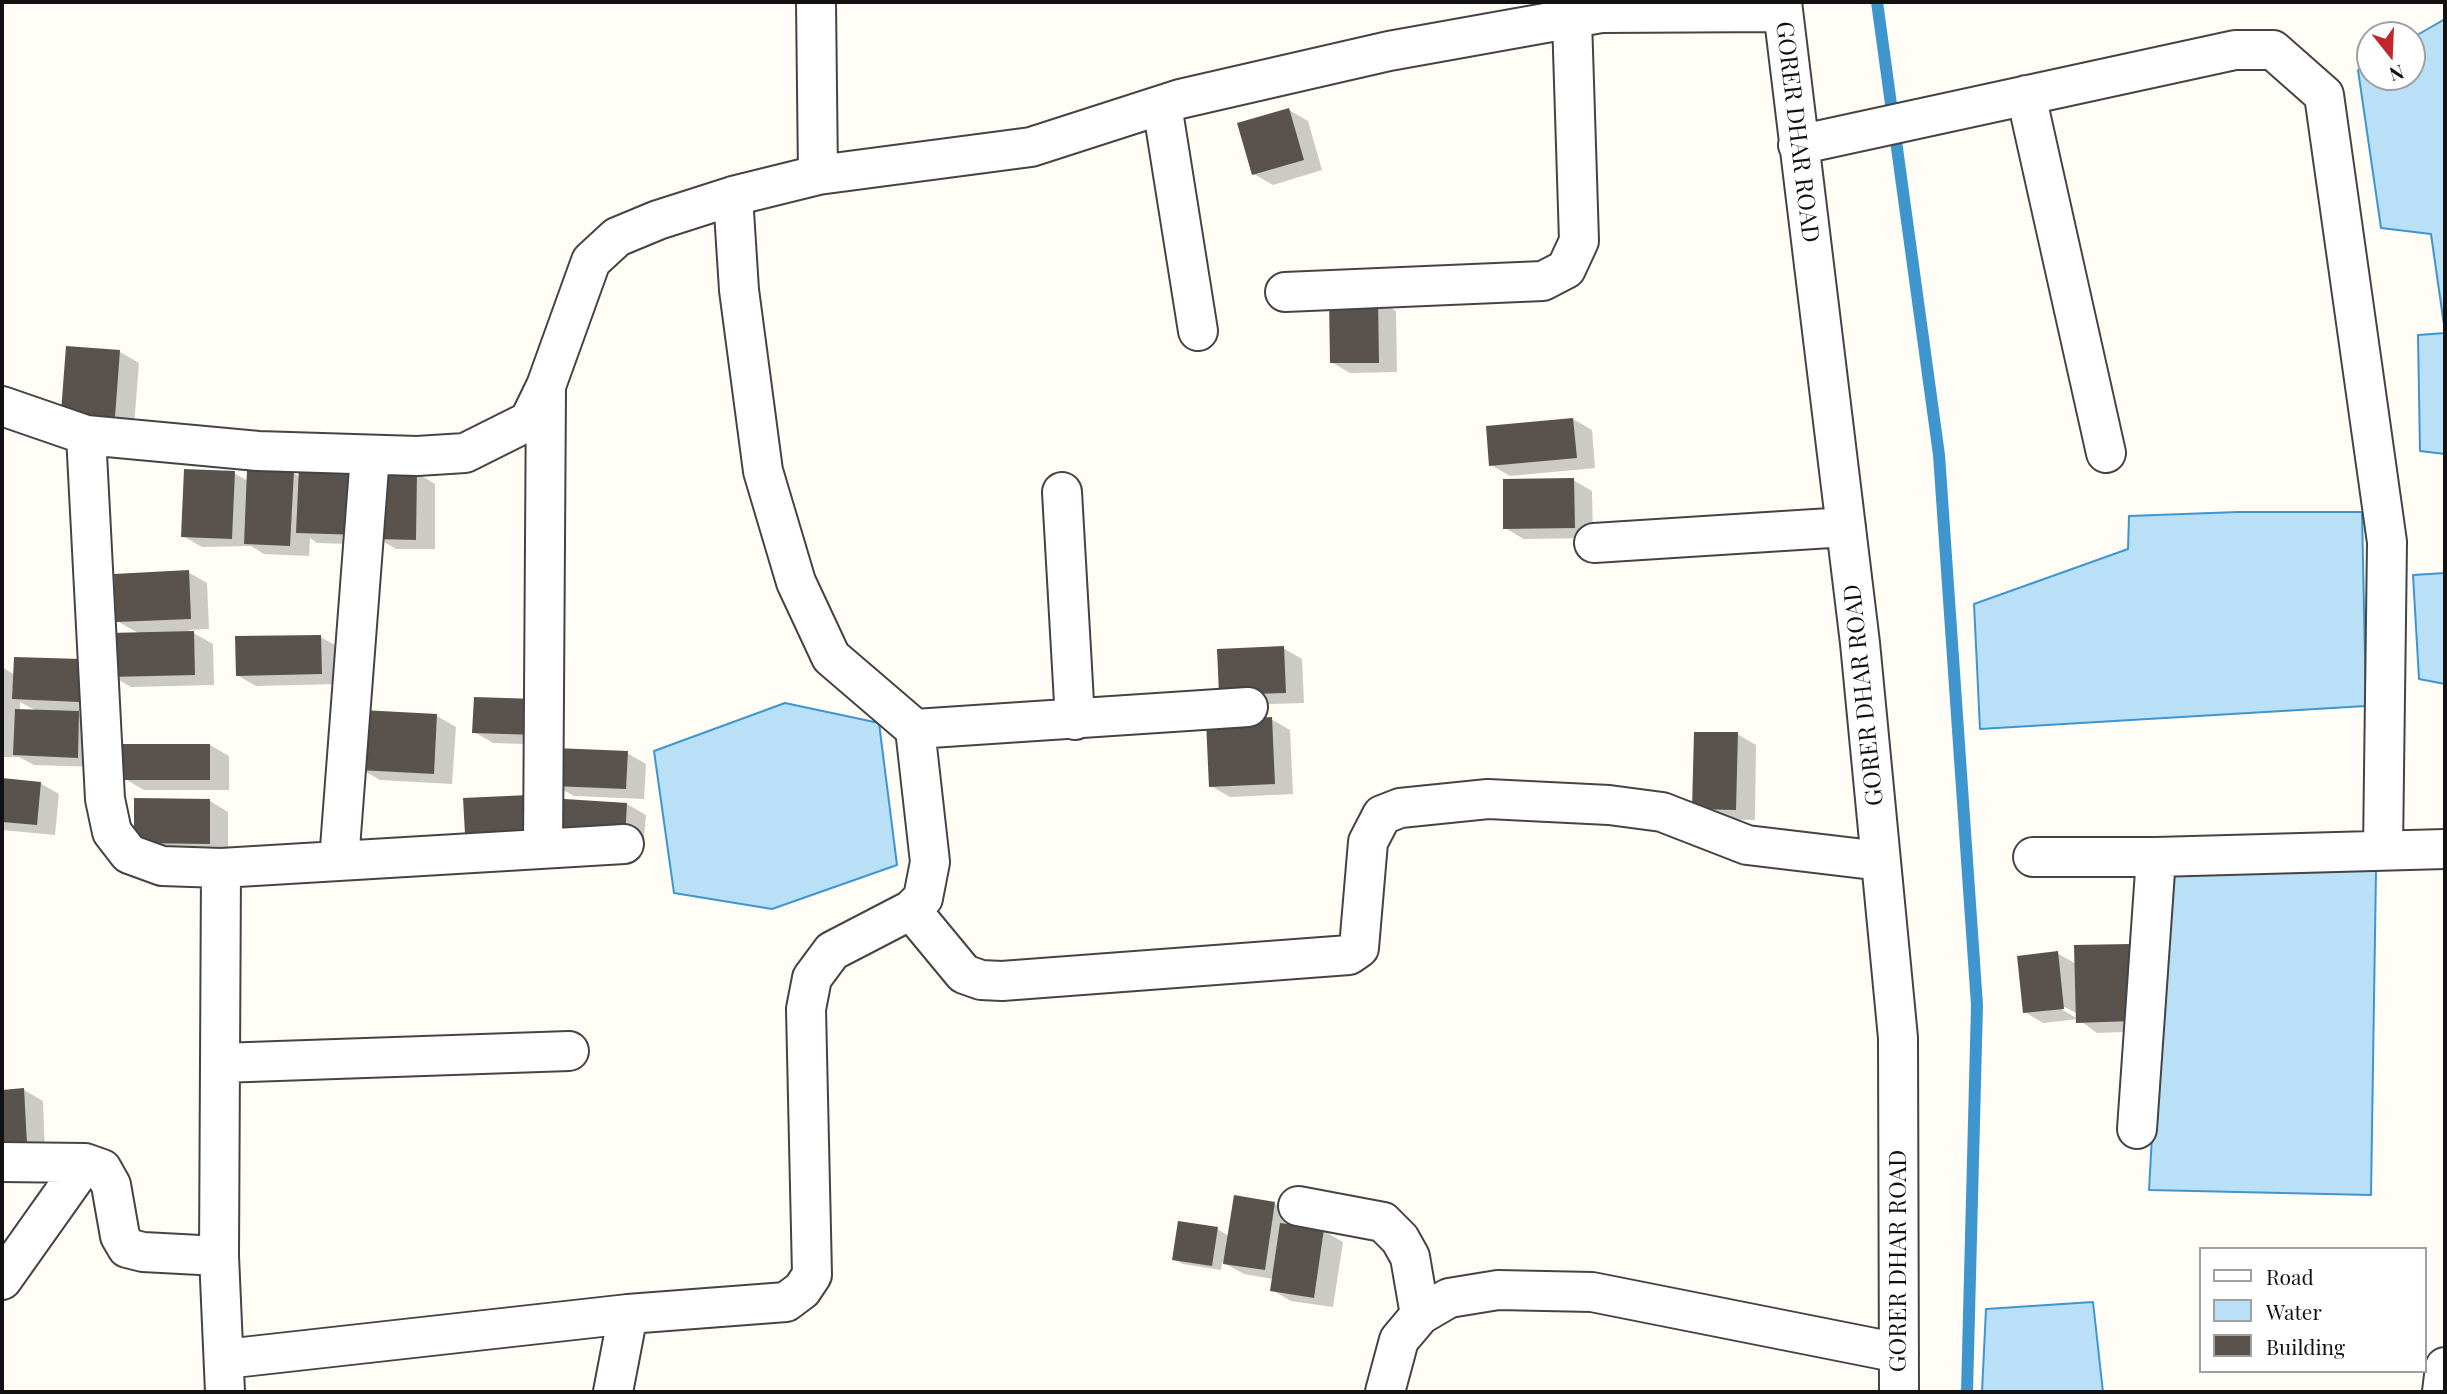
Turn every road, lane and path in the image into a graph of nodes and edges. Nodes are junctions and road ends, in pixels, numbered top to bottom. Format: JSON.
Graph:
{"nodes":[{"id":1,"x":816,"y":2,"type":"edge"},
{"id":2,"x":1782,"y":7,"type":"edge"},
{"id":3,"x":1572,"y":19,"type":"junction"},
{"id":4,"x":2026,"y":95,"type":"junction"},
{"id":5,"x":1162,"y":105,"type":"junction"},
{"id":6,"x":1798,"y":145,"type":"junction"},
{"id":7,"x":818,"y":175,"type":"junction"},
{"id":8,"x":733,"y":196,"type":"junction"},
{"id":9,"x":1285,"y":292,"type":"dead end"},
{"id":10,"x":1198,"y":331,"type":"dead end"},
{"id":11,"x":546,"y":386,"type":"junction"},
{"id":12,"x":2,"y":406,"type":"edge"},
{"id":13,"x":86,"y":435,"type":"junction"},
{"id":14,"x":2106,"y":453,"type":"dead end"},
{"id":15,"x":370,"y":455,"type":"junction"},
{"id":16,"x":1062,"y":492,"type":"dead end"},
{"id":17,"x":1846,"y":527,"type":"junction"},
{"id":18,"x":1594,"y":543,"type":"dead end"},
{"id":19,"x":1248,"y":707,"type":"dead end"},
{"id":20,"x":1075,"y":720,"type":"junction"},
{"id":21,"x":915,"y":729,"type":"junction"},
{"id":22,"x":624,"y":844,"type":"dead end"},
{"id":23,"x":543,"y":848,"type":"junction"},
{"id":24,"x":2445,"y":849,"type":"edge"},
{"id":25,"x":2383,"y":850,"type":"junction"},
{"id":26,"x":2033,"y":857,"type":"dead end"},
{"id":27,"x":2156,"y":857,"type":"junction"},
{"id":28,"x":338,"y":861,"type":"junction"},
{"id":29,"x":1881,"y":861,"type":"junction"},
{"id":30,"x":221,"y":868,"type":"junction"},
{"id":31,"x":911,"y":910,"type":"junction"},
{"id":32,"x":569,"y":1051,"type":"dead end"},
{"id":33,"x":220,"y":1063,"type":"junction"},
{"id":34,"x":2137,"y":1129,"type":"dead end"},
{"id":35,"x":2,"y":1162,"type":"edge"},
{"id":36,"x":85,"y":1163,"type":"junction"},
{"id":37,"x":1298,"y":1206,"type":"dead end"},
{"id":38,"x":219,"y":1256,"type":"junction"},
{"id":39,"x":2,"y":1280,"type":"edge"},
{"id":40,"x":628,"y":1314,"type":"junction"},
{"id":41,"x":1420,"y":1315,"type":"junction"},
{"id":42,"x":1899,"y":1353,"type":"junction"},
{"id":43,"x":2445,"y":1367,"type":"edge"},
{"id":44,"x":225,"y":1376,"type":"edge"},
{"id":45,"x":613,"y":1392,"type":"edge"},
{"id":46,"x":1385,"y":1392,"type":"edge"},
{"id":47,"x":1899,"y":1392,"type":"edge"},
{"id":48,"x":2442,"y":1392,"type":"edge"}],
"edges":[{"from":1,"to":7,"type":"street"},
{"from":2,"to":3,"type":"street"},
{"from":2,"to":6,"type":"street","name":"GORER DHAR ROAD"},
{"from":3,"to":5,"type":"street"},
{"from":3,"to":9,"type":"street"},
{"from":4,"to":6,"type":"street"},
{"from":4,"to":14,"type":"street"},
{"from":4,"to":25,"type":"street"},
{"from":5,"to":7,"type":"street"},
{"from":5,"to":10,"type":"street"},
{"from":6,"to":17,"type":"street","name":"GORER DHAR ROAD"},
{"from":7,"to":8,"type":"street"},
{"from":8,"to":11,"type":"street"},
{"from":8,"to":21,"type":"street"},
{"from":11,"to":15,"type":"street"},
{"from":11,"to":23,"type":"street"},
{"from":12,"to":13,"type":"street"},
{"from":13,"to":15,"type":"street"},
{"from":13,"to":30,"type":"street"},
{"from":15,"to":28,"type":"street"},
{"from":16,"to":20,"type":"street"},
{"from":17,"to":18,"type":"street"},
{"from":17,"to":29,"type":"street","name":"GORER DHAR ROAD"},
{"from":19,"to":20,"type":"street"},
{"from":20,"to":21,"type":"street"},
{"from":21,"to":31,"type":"street"},
{"from":22,"to":23,"type":"street"},
{"from":23,"to":28,"type":"street"},
{"from":24,"to":25,"type":"street"},
{"from":25,"to":27,"type":"street"},
{"from":26,"to":27,"type":"street"},
{"from":27,"to":34,"type":"street"},
{"from":28,"to":30,"type":"street"},
{"from":29,"to":31,"type":"street"},
{"from":29,"to":42,"type":"street","name":"GORER DHAR ROAD"},
{"from":30,"to":33,"type":"street"},
{"from":31,"to":40,"type":"street"},
{"from":32,"to":33,"type":"street"},
{"from":33,"to":38,"type":"street"},
{"from":35,"to":36,"type":"street"},
{"from":36,"to":38,"type":"street"},
{"from":36,"to":39,"type":"street"},
{"from":37,"to":41,"type":"street"},
{"from":38,"to":44,"type":"street"},
{"from":40,"to":44,"type":"street"},
{"from":40,"to":45,"type":"street"},
{"from":41,"to":42,"type":"street"},
{"from":41,"to":46,"type":"street"},
{"from":42,"to":47,"type":"street","name":"GORER DHAR ROAD"},
{"from":43,"to":48,"type":"street"}]}
